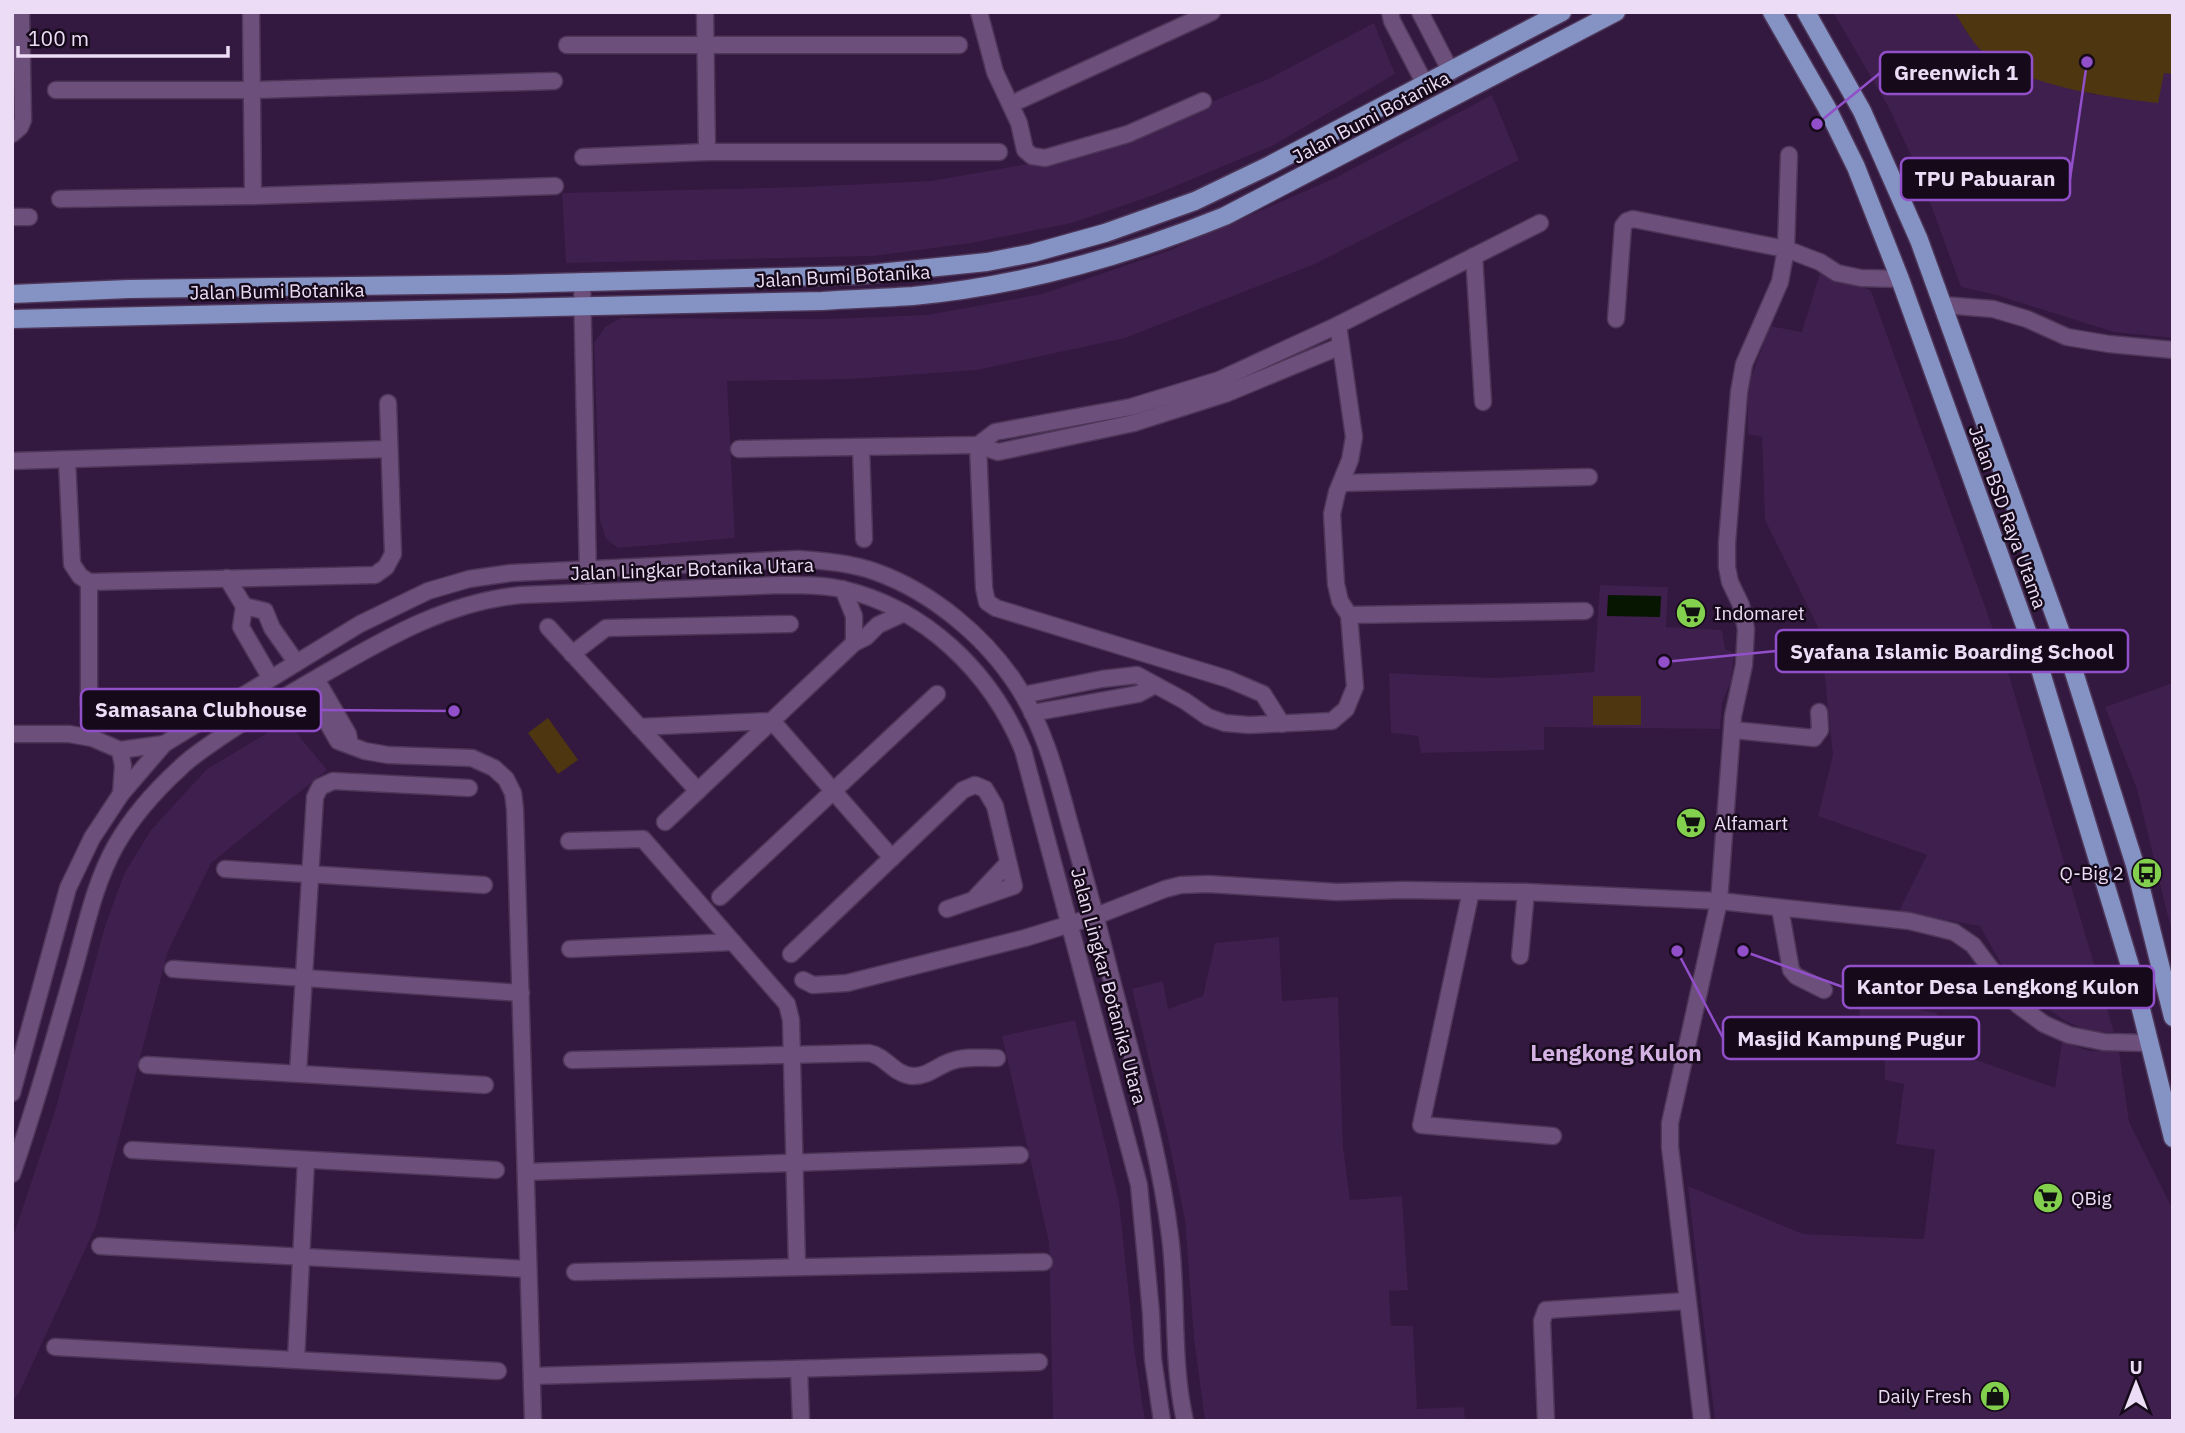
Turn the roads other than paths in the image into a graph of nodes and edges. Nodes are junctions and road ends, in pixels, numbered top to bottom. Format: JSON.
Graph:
{"nodes":[{"id":1,"x":21,"y":12,"type":"edge"},
{"id":2,"x":251,"y":12,"type":"edge"},
{"id":3,"x":705,"y":12,"type":"edge"},
{"id":4,"x":979,"y":12,"type":"edge"},
{"id":5,"x":1390,"y":12,"type":"edge"},
{"id":6,"x":1420,"y":12,"type":"edge"},
{"id":7,"x":1562,"y":12,"type":"edge"},
{"id":8,"x":1616,"y":12,"type":"edge"},
{"id":9,"x":1772,"y":12,"type":"edge"},
{"id":10,"x":1806,"y":12,"type":"edge"},
{"id":11,"x":1201,"y":14,"type":"edge"},
{"id":12,"x":960,"y":44,"type":"dead end"},
{"id":13,"x":567,"y":45,"type":"dead end"},
{"id":14,"x":705,"y":45,"type":"junction"},
{"id":15,"x":17,"y":48,"type":"edge"},
{"id":16,"x":1451,"y":72,"type":"junction"},
{"id":17,"x":554,"y":81,"type":"dead end"},
{"id":18,"x":1425,"y":84,"type":"junction"},
{"id":19,"x":56,"y":90,"type":"dead end"},
{"id":20,"x":253,"y":90,"type":"junction"},
{"id":21,"x":1020,"y":100,"type":"dead end"},
{"id":22,"x":1203,"y":101,"type":"dead end"},
{"id":23,"x":12,"y":134,"type":"edge"},
{"id":24,"x":707,"y":152,"type":"junction"},
{"id":25,"x":999,"y":152,"type":"dead end"},
{"id":26,"x":1789,"y":155,"type":"dead end"},
{"id":27,"x":583,"y":157,"type":"dead end"},
{"id":28,"x":555,"y":186,"type":"dead end"},
{"id":29,"x":253,"y":196,"type":"junction"},
{"id":30,"x":60,"y":199,"type":"dead end"},
{"id":31,"x":1165,"y":213,"type":"junction"},
{"id":32,"x":1540,"y":223,"type":"dead end"},
{"id":33,"x":1175,"y":236,"type":"junction"},
{"id":34,"x":1786,"y":249,"type":"junction"},
{"id":35,"x":1475,"y":256,"type":"junction"},
{"id":36,"x":1900,"y":279,"type":"junction"},
{"id":37,"x":582,"y":281,"type":"junction"},
{"id":38,"x":129,"y":289,"type":"junction"},
{"id":39,"x":12,"y":294,"type":"edge"},
{"id":40,"x":1943,"y":305,"type":"junction"},
{"id":41,"x":582,"y":306,"type":"junction"},
{"id":42,"x":131,"y":315,"type":"junction"},
{"id":43,"x":12,"y":319,"type":"edge"},
{"id":44,"x":1616,"y":319,"type":"dead end"},
{"id":45,"x":1338,"y":325,"type":"junction"},
{"id":46,"x":1341,"y":346,"type":"junction"},
{"id":47,"x":2173,"y":350,"type":"edge"},
{"id":48,"x":1483,"y":402,"type":"dead end"},
{"id":49,"x":388,"y":403,"type":"dead end"},
{"id":50,"x":978,"y":445,"type":"junction"},
{"id":51,"x":861,"y":447,"type":"junction"},
{"id":52,"x":390,"y":449,"type":"junction"},
{"id":53,"x":739,"y":449,"type":"dead end"},
{"id":54,"x":67,"y":460,"type":"junction"},
{"id":55,"x":12,"y":461,"type":"edge"},
{"id":56,"x":1589,"y":477,"type":"dead end"},
{"id":57,"x":1341,"y":483,"type":"junction"},
{"id":58,"x":864,"y":539,"type":"dead end"},
{"id":59,"x":588,"y":569,"type":"junction"},
{"id":60,"x":228,"y":578,"type":"junction"},
{"id":61,"x":89,"y":583,"type":"junction"},
{"id":62,"x":843,"y":589,"type":"junction"},
{"id":63,"x":588,"y":593,"type":"junction"},
{"id":64,"x":244,"y":606,"type":"junction"},
{"id":65,"x":1585,"y":611,"type":"dead end"},
{"id":66,"x":904,"y":613,"type":"junction"},
{"id":67,"x":1349,"y":615,"type":"junction"},
{"id":68,"x":790,"y":624,"type":"dead end"},
{"id":69,"x":548,"y":627,"type":"dead end"},
{"id":70,"x":854,"y":643,"type":"junction"},
{"id":71,"x":2066,"y":647,"type":"junction"},
{"id":72,"x":572,"y":654,"type":"junction"},
{"id":73,"x":2036,"y":659,"type":"junction"},
{"id":74,"x":296,"y":662,"type":"junction"},
{"id":75,"x":270,"y":677,"type":"junction"},
{"id":76,"x":311,"y":682,"type":"junction"},
{"id":77,"x":1155,"y":685,"type":"junction"},
{"id":78,"x":937,"y":694,"type":"dead end"},
{"id":79,"x":1023,"y":695,"type":"junction"},
{"id":80,"x":89,"y":705,"type":"dead end"},
{"id":81,"x":1819,"y":712,"type":"dead end"},
{"id":82,"x":1032,"y":713,"type":"junction"},
{"id":83,"x":772,"y":721,"type":"junction"},
{"id":84,"x":1282,"y":724,"type":"junction"},
{"id":85,"x":639,"y":727,"type":"junction"},
{"id":86,"x":1733,"y":730,"type":"junction"},
{"id":87,"x":12,"y":734,"type":"edge"},
{"id":88,"x":164,"y":744,"type":"junction"},
{"id":89,"x":120,"y":750,"type":"junction"},
{"id":90,"x":469,"y":788,"type":"dead end"},
{"id":91,"x":698,"y":790,"type":"junction"},
{"id":92,"x":833,"y":791,"type":"junction"},
{"id":93,"x":121,"y":794,"type":"junction"},
{"id":94,"x":665,"y":822,"type":"dead end"},
{"id":95,"x":569,"y":841,"type":"dead end"},
{"id":96,"x":892,"y":858,"type":"junction"},
{"id":97,"x":225,"y":869,"type":"dead end"},
{"id":98,"x":311,"y":874,"type":"junction"},
{"id":99,"x":484,"y":885,"type":"dead end"},
{"id":100,"x":1471,"y":891,"type":"junction"},
{"id":101,"x":1526,"y":892,"type":"junction"},
{"id":102,"x":720,"y":897,"type":"dead end"},
{"id":103,"x":1719,"y":901,"type":"junction"},
{"id":104,"x":1780,"y":908,"type":"junction"},
{"id":105,"x":947,"y":909,"type":"dead end"},
{"id":106,"x":1096,"y":916,"type":"junction"},
{"id":107,"x":1071,"y":924,"type":"junction"},
{"id":108,"x":733,"y":943,"type":"junction"},
{"id":109,"x":570,"y":948,"type":"dead end"},
{"id":110,"x":791,"y":954,"type":"dead end"},
{"id":111,"x":1520,"y":956,"type":"dead end"},
{"id":112,"x":173,"y":969,"type":"dead end"},
{"id":113,"x":304,"y":977,"type":"junction"},
{"id":114,"x":803,"y":980,"type":"dead end"},
{"id":115,"x":1824,"y":990,"type":"dead end"},
{"id":116,"x":521,"y":993,"type":"junction"},
{"id":117,"x":2173,"y":1017,"type":"edge"},
{"id":118,"x":2150,"y":1043,"type":"junction"},
{"id":119,"x":792,"y":1054,"type":"junction"},
{"id":120,"x":997,"y":1058,"type":"dead end"},
{"id":121,"x":572,"y":1060,"type":"dead end"},
{"id":122,"x":146,"y":1065,"type":"dead end"},
{"id":123,"x":298,"y":1073,"type":"junction"},
{"id":124,"x":485,"y":1085,"type":"dead end"},
{"id":125,"x":12,"y":1093,"type":"edge"},
{"id":126,"x":1553,"y":1136,"type":"dead end"},
{"id":127,"x":2173,"y":1138,"type":"edge"},
{"id":128,"x":132,"y":1150,"type":"dead end"},
{"id":129,"x":1020,"y":1155,"type":"dead end"},
{"id":130,"x":306,"y":1160,"type":"junction"},
{"id":131,"x":794,"y":1164,"type":"junction"},
{"id":132,"x":13,"y":1168,"type":"edge"},
{"id":133,"x":496,"y":1170,"type":"dead end"},
{"id":134,"x":526,"y":1172,"type":"junction"},
{"id":135,"x":1171,"y":1240,"type":"junction"},
{"id":136,"x":1145,"y":1241,"type":"junction"},
{"id":137,"x":100,"y":1246,"type":"dead end"},
{"id":138,"x":301,"y":1257,"type":"junction"},
{"id":139,"x":1044,"y":1262,"type":"dead end"},
{"id":140,"x":797,"y":1268,"type":"junction"},
{"id":141,"x":528,"y":1269,"type":"junction"},
{"id":142,"x":575,"y":1272,"type":"dead end"},
{"id":143,"x":1687,"y":1301,"type":"junction"},
{"id":144,"x":55,"y":1347,"type":"dead end"},
{"id":145,"x":296,"y":1360,"type":"junction"},
{"id":146,"x":1038,"y":1362,"type":"dead end"},
{"id":147,"x":799,"y":1369,"type":"junction"},
{"id":148,"x":498,"y":1371,"type":"dead end"},
{"id":149,"x":532,"y":1376,"type":"junction"},
{"id":150,"x":533,"y":1421,"type":"edge"},
{"id":151,"x":801,"y":1421,"type":"edge"},
{"id":152,"x":1162,"y":1421,"type":"edge"},
{"id":153,"x":1185,"y":1421,"type":"edge"},
{"id":154,"x":1546,"y":1421,"type":"edge"},
{"id":155,"x":1702,"y":1421,"type":"edge"}],
"edges":[{"from":1,"to":15,"type":"street"},
{"from":2,"to":20,"type":"street"},
{"from":3,"to":14,"type":"street"},
{"from":4,"to":22,"type":"street"},
{"from":5,"to":18,"type":"street"},
{"from":6,"to":16,"type":"street"},
{"from":7,"to":16,"type":"main road","name":"Jalan Bumi Botanika"},
{"from":8,"to":33,"type":"main road","name":"Jalan Bumi Botanika"},
{"from":9,"to":36,"type":"main road","name":"Jalan BSD Raya Utama"},
{"from":10,"to":40,"type":"main road","name":"Jalan BSD Raya Utama"},
{"from":11,"to":21,"type":"street"},
{"from":12,"to":14,"type":"street"},
{"from":13,"to":14,"type":"street"},
{"from":14,"to":24,"type":"street"},
{"from":15,"to":23,"type":"street"},
{"from":16,"to":18,"type":"main road","name":"Jalan Bumi Botanika"},
{"from":17,"to":20,"type":"street"},
{"from":18,"to":31,"type":"main road","name":"Jalan Bumi Botanika"},
{"from":19,"to":20,"type":"street"},
{"from":20,"to":29,"type":"street"},
{"from":24,"to":25,"type":"street"},
{"from":24,"to":27,"type":"street"},
{"from":26,"to":34,"type":"street"},
{"from":28,"to":29,"type":"street"},
{"from":29,"to":30,"type":"street"},
{"from":31,"to":33,"type":"main road"},
{"from":31,"to":37,"type":"main road","name":"Jalan Bumi Botanika"},
{"from":32,"to":35,"type":"street"},
{"from":33,"to":41,"type":"main road","name":"Jalan Bumi Botanika"},
{"from":34,"to":36,"type":"street"},
{"from":34,"to":44,"type":"street"},
{"from":34,"to":86,"type":"street"},
{"from":35,"to":45,"type":"street"},
{"from":35,"to":48,"type":"street"},
{"from":36,"to":73,"type":"main road","name":"Jalan BSD Raya Utama"},
{"from":37,"to":38,"type":"main road","name":"Jalan Bumi Botanika"},
{"from":37,"to":41,"type":"street"},
{"from":38,"to":39,"type":"main road","name":"Jalan Bumi Botanika"},
{"from":38,"to":42,"type":"main road"},
{"from":40,"to":47,"type":"street"},
{"from":40,"to":71,"type":"main road","name":"Jalan BSD Raya Utama"},
{"from":41,"to":42,"type":"main road","name":"Jalan Bumi Botanika"},
{"from":41,"to":59,"type":"street"},
{"from":42,"to":43,"type":"main road","name":"Jalan Bumi Botanika"},
{"from":45,"to":46,"type":"street"},
{"from":45,"to":50,"type":"street"},
{"from":46,"to":50,"type":"street"},
{"from":46,"to":57,"type":"street"},
{"from":49,"to":52,"type":"street"},
{"from":50,"to":51,"type":"street"},
{"from":50,"to":84,"type":"street"},
{"from":51,"to":53,"type":"street"},
{"from":51,"to":58,"type":"street"},
{"from":52,"to":54,"type":"street"},
{"from":52,"to":60,"type":"street"},
{"from":54,"to":55,"type":"street"},
{"from":54,"to":61,"type":"street"},
{"from":56,"to":57,"type":"street"},
{"from":57,"to":67,"type":"street"},
{"from":59,"to":63,"type":"street"},
{"from":59,"to":74,"type":"street","name":"Jalan Lingkar Botanika Utara"},
{"from":59,"to":79,"type":"street","name":"Jalan Lingkar Botanika Utara"},
{"from":60,"to":61,"type":"street"},
{"from":60,"to":64,"type":"street"},
{"from":61,"to":80,"type":"street"},
{"from":62,"to":63,"type":"street","name":"Jalan Lingkar Botanika Utara"},
{"from":62,"to":66,"type":"street","name":"Jalan Lingkar Botanika Utara"},
{"from":62,"to":70,"type":"street"},
{"from":63,"to":76,"type":"street","name":"Jalan Lingkar Botanika Utara"},
{"from":64,"to":74,"type":"street"},
{"from":64,"to":75,"type":"street"},
{"from":65,"to":67,"type":"street"},
{"from":66,"to":70,"type":"street"},
{"from":66,"to":107,"type":"street","name":"Jalan Lingkar Botanika Utara"},
{"from":67,"to":84,"type":"street"},
{"from":68,"to":72,"type":"street"},
{"from":69,"to":72,"type":"street"},
{"from":70,"to":83,"type":"street"},
{"from":71,"to":73,"type":"main road"},
{"from":71,"to":117,"type":"main road","name":"Jalan BSD Raya Utama"},
{"from":72,"to":85,"type":"street"},
{"from":73,"to":118,"type":"main road","name":"Jalan BSD Raya Utama"},
{"from":74,"to":75,"type":"street","name":"Jalan Lingkar Botanika Utara"},
{"from":75,"to":88,"type":"street","name":"Jalan Lingkar Botanika Utara"},
{"from":76,"to":116,"type":"street"},
{"from":76,"to":132,"type":"street","name":"Jalan Lingkar Botanika Utara"},
{"from":77,"to":79,"type":"street"},
{"from":77,"to":82,"type":"street"},
{"from":77,"to":84,"type":"street"},
{"from":78,"to":92,"type":"street"},
{"from":79,"to":82,"type":"street","name":"Jalan Lingkar Botanika Utara"},
{"from":81,"to":86,"type":"street"},
{"from":82,"to":106,"type":"street","name":"Jalan Lingkar Botanika Utara"},
{"from":83,"to":85,"type":"street"},
{"from":83,"to":91,"type":"street"},
{"from":83,"to":92,"type":"street"},
{"from":85,"to":91,"type":"street"},
{"from":86,"to":103,"type":"street"},
{"from":87,"to":89,"type":"street"},
{"from":88,"to":89,"type":"street"},
{"from":88,"to":93,"type":"street","name":"Jalan Lingkar Botanika Utara"},
{"from":89,"to":93,"type":"street"},
{"from":90,"to":98,"type":"street"},
{"from":91,"to":94,"type":"street"},
{"from":92,"to":96,"type":"street"},
{"from":92,"to":102,"type":"street"},
{"from":93,"to":125,"type":"street","name":"Jalan Lingkar Botanika Utara"},
{"from":95,"to":108,"type":"street"},
{"from":96,"to":105,"type":"street"},
{"from":96,"to":110,"type":"street"},
{"from":97,"to":98,"type":"street"},
{"from":98,"to":99,"type":"street"},
{"from":98,"to":113,"type":"street"},
{"from":100,"to":101,"type":"street"},
{"from":100,"to":106,"type":"street"},
{"from":100,"to":126,"type":"street"},
{"from":101,"to":103,"type":"street"},
{"from":101,"to":111,"type":"street"},
{"from":103,"to":104,"type":"street"},
{"from":103,"to":143,"type":"street"},
{"from":104,"to":115,"type":"street"},
{"from":104,"to":118,"type":"street"},
{"from":106,"to":107,"type":"street"},
{"from":106,"to":135,"type":"street","name":"Jalan Lingkar Botanika Utara"},
{"from":107,"to":114,"type":"street"},
{"from":107,"to":136,"type":"street","name":"Jalan Lingkar Botanika Utara"},
{"from":108,"to":109,"type":"street"},
{"from":108,"to":119,"type":"street"},
{"from":112,"to":113,"type":"street"},
{"from":113,"to":116,"type":"street"},
{"from":113,"to":123,"type":"street"},
{"from":116,"to":134,"type":"street"},
{"from":118,"to":127,"type":"main road","name":"Jalan BSD Raya Utama"},
{"from":119,"to":120,"type":"street"},
{"from":119,"to":121,"type":"street"},
{"from":119,"to":131,"type":"street"},
{"from":122,"to":123,"type":"street"},
{"from":123,"to":124,"type":"street"},
{"from":128,"to":130,"type":"street"},
{"from":129,"to":131,"type":"street"},
{"from":130,"to":133,"type":"street"},
{"from":130,"to":138,"type":"street"},
{"from":131,"to":134,"type":"street"},
{"from":131,"to":140,"type":"street"},
{"from":134,"to":141,"type":"street"},
{"from":135,"to":136,"type":"street"},
{"from":135,"to":153,"type":"street","name":"Jalan Lingkar Botanika Utara"},
{"from":136,"to":152,"type":"street","name":"Jalan Lingkar Botanika Utara"},
{"from":137,"to":138,"type":"street"},
{"from":138,"to":141,"type":"street"},
{"from":138,"to":145,"type":"street"},
{"from":139,"to":140,"type":"street"},
{"from":140,"to":142,"type":"street"},
{"from":141,"to":149,"type":"street"},
{"from":143,"to":154,"type":"street"},
{"from":143,"to":155,"type":"street"},
{"from":144,"to":145,"type":"street"},
{"from":145,"to":148,"type":"street"},
{"from":146,"to":147,"type":"street"},
{"from":147,"to":149,"type":"street"},
{"from":147,"to":151,"type":"street"},
{"from":149,"to":150,"type":"street"}]}
